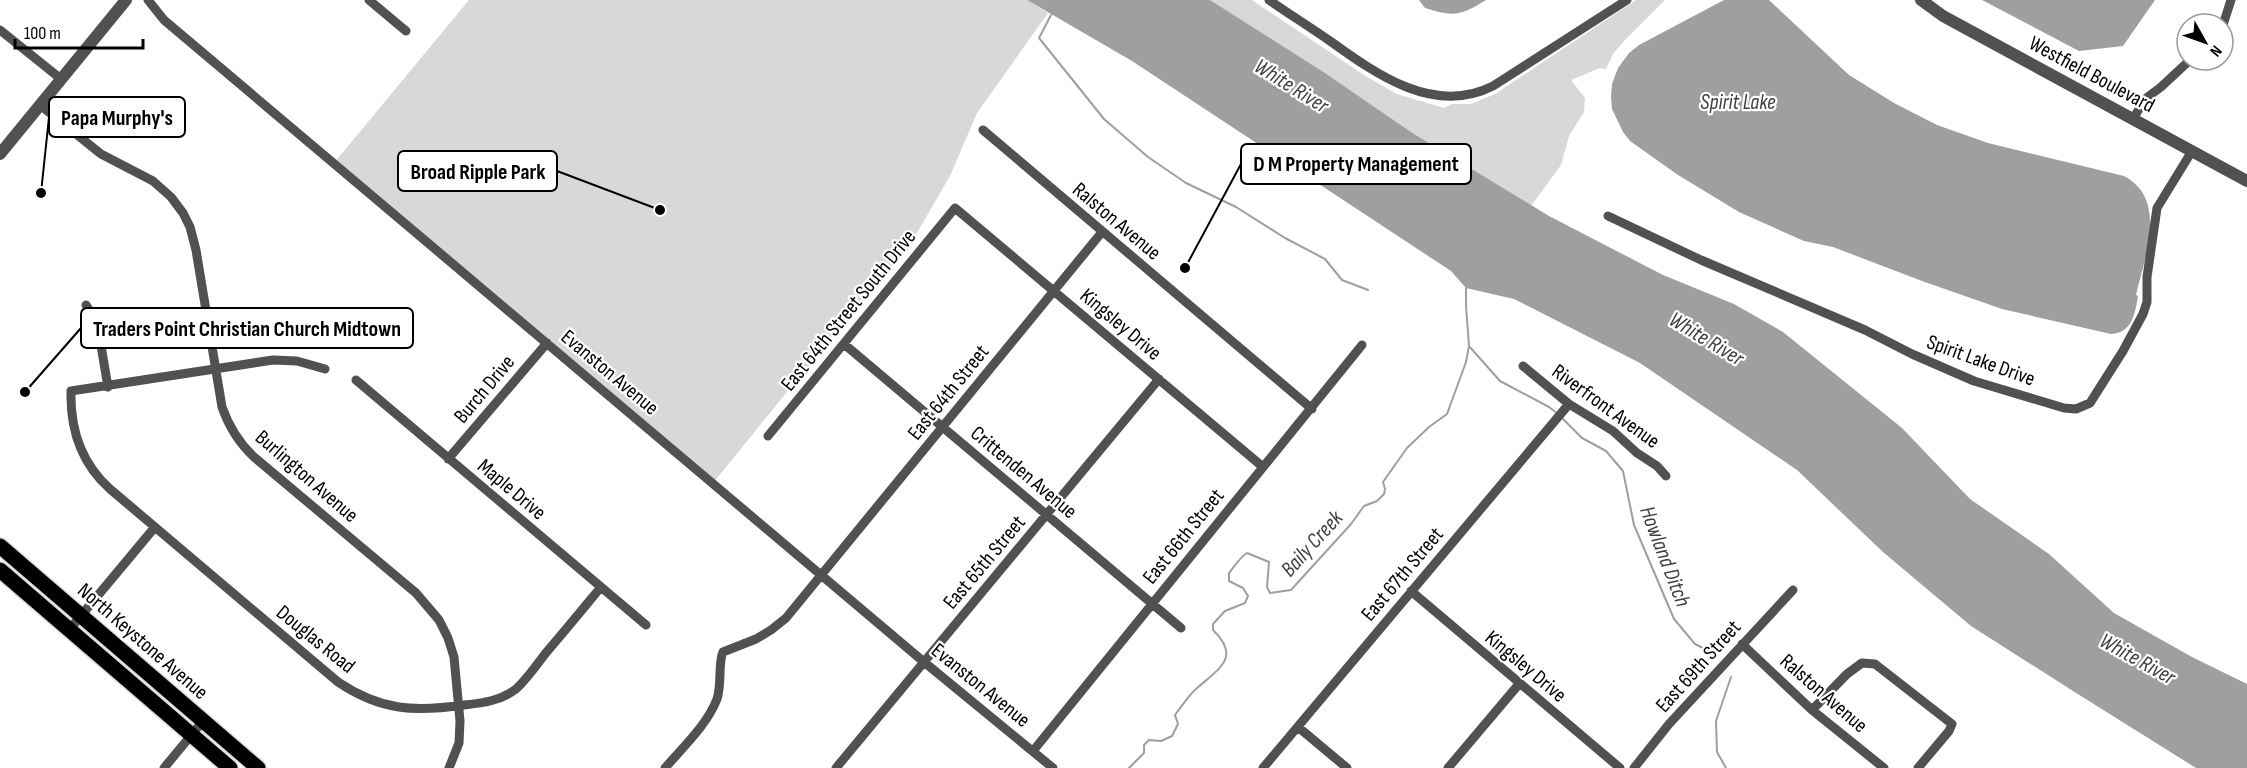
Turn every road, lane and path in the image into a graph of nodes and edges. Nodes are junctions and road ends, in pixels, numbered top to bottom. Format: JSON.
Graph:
{"nodes":[{"id":1,"x":126,"y":0,"type":"edge"},
{"id":2,"x":148,"y":0,"type":"edge"},
{"id":3,"x":369,"y":0,"type":"edge"},
{"id":4,"x":1269,"y":0,"type":"edge"},
{"id":5,"x":1627,"y":0,"type":"edge"},
{"id":6,"x":1921,"y":0,"type":"edge"},
{"id":7,"x":0,"y":30,"type":"edge"},
{"id":8,"x":406,"y":31,"type":"dead end"},
{"id":9,"x":2177,"y":72,"type":"edge"},
{"id":10,"x":61,"y":79,"type":"junction"},
{"id":11,"x":40,"y":105,"type":"junction"},
{"id":12,"x":2133,"y":119,"type":"junction"},
{"id":13,"x":983,"y":130,"type":"dead end"},
{"id":14,"x":2192,"y":151,"type":"junction"},
{"id":15,"x":0,"y":154,"type":"edge"},
{"id":16,"x":2247,"y":181,"type":"edge"},
{"id":17,"x":955,"y":208,"type":"joint"},
{"id":18,"x":1608,"y":216,"type":"dead end"},
{"id":19,"x":1102,"y":232,"type":"junction"},
{"id":20,"x":1054,"y":291,"type":"junction"},
{"id":21,"x":86,"y":305,"type":"dead end"},
{"id":22,"x":547,"y":343,"type":"junction"},
{"id":23,"x":844,"y":344,"type":"junction"},
{"id":24,"x":1362,"y":345,"type":"dead end"},
{"id":25,"x":1523,"y":366,"type":"dead end"},
{"id":26,"x":215,"y":369,"type":"junction"},
{"id":27,"x":325,"y":369,"type":"dead end"},
{"id":28,"x":1159,"y":379,"type":"junction"},
{"id":29,"x":356,"y":380,"type":"dead end"},
{"id":30,"x":108,"y":387,"type":"junction"},
{"id":31,"x":1569,"y":404,"type":"junction"},
{"id":32,"x":1312,"y":409,"type":"junction"},
{"id":33,"x":943,"y":427,"type":"junction"},
{"id":34,"x":768,"y":436,"type":"dead end"},
{"id":35,"x":448,"y":459,"type":"junction"},
{"id":36,"x":1263,"y":467,"type":"junction"},
{"id":37,"x":1666,"y":476,"type":"dead end"},
{"id":38,"x":1047,"y":514,"type":"junction"},
{"id":39,"x":155,"y":528,"type":"junction"},
{"id":40,"x":0,"y":546,"type":"edge"},
{"id":41,"x":0,"y":570,"type":"edge"},
{"id":42,"x":822,"y":574,"type":"junction"},
{"id":43,"x":601,"y":587,"type":"junction"},
{"id":44,"x":1792,"y":590,"type":"dead end"},
{"id":45,"x":1411,"y":591,"type":"junction"},
{"id":46,"x":1152,"y":603,"type":"junction"},
{"id":47,"x":80,"y":616,"type":"junction"},
{"id":48,"x":646,"y":626,"type":"dead end"},
{"id":49,"x":1181,"y":628,"type":"dead end"},
{"id":50,"x":69,"y":630,"type":"junction"},
{"id":51,"x":1742,"y":644,"type":"junction"},
{"id":52,"x":924,"y":662,"type":"junction"},
{"id":53,"x":1519,"y":684,"type":"junction"},
{"id":54,"x":459,"y":706,"type":"junction"},
{"id":55,"x":1812,"y":710,"type":"junction"},
{"id":56,"x":203,"y":721,"type":"junction"},
{"id":57,"x":1298,"y":727,"type":"junction"},
{"id":58,"x":192,"y":735,"type":"junction"},
{"id":59,"x":1033,"y":751,"type":"junction"},
{"id":60,"x":164,"y":768,"type":"edge"},
{"id":61,"x":230,"y":768,"type":"edge"},
{"id":62,"x":258,"y":768,"type":"edge"},
{"id":63,"x":449,"y":768,"type":"edge"},
{"id":64,"x":665,"y":768,"type":"edge"},
{"id":65,"x":836,"y":768,"type":"edge"},
{"id":66,"x":1053,"y":768,"type":"edge"},
{"id":67,"x":1263,"y":768,"type":"edge"},
{"id":68,"x":1347,"y":768,"type":"edge"},
{"id":69,"x":1448,"y":768,"type":"edge"},
{"id":70,"x":1620,"y":768,"type":"edge"},
{"id":71,"x":1634,"y":768,"type":"edge"},
{"id":72,"x":1884,"y":768,"type":"edge"},
{"id":73,"x":1918,"y":768,"type":"edge"}],
"edges":[{"from":1,"to":10,"type":"street"},
{"from":2,"to":22,"type":"street","name":"Evanston Avenue"},
{"from":3,"to":8,"type":"street"},
{"from":4,"to":5,"type":"street"},
{"from":6,"to":12,"type":"street","name":"Westfield Boulevard"},
{"from":7,"to":10,"type":"street"},
{"from":9,"to":12,"type":"street"},
{"from":10,"to":11,"type":"street"},
{"from":11,"to":15,"type":"street"},
{"from":11,"to":26,"type":"street","name":"Burlington Avenue"},
{"from":12,"to":14,"type":"street","name":"Westfield Boulevard"},
{"from":13,"to":19,"type":"street","name":"Ralston Avenue"},
{"from":14,"to":16,"type":"street","name":"Westfield Boulevard"},
{"from":14,"to":18,"type":"street","name":"Spirit Lake Drive"},
{"from":17,"to":20,"type":"street","name":"Kingsley Drive"},
{"from":17,"to":23,"type":"street","name":"East 64th Street South Drive"},
{"from":19,"to":20,"type":"street","name":"East 64th Street"},
{"from":19,"to":32,"type":"street","name":"Ralston Avenue"},
{"from":20,"to":28,"type":"street","name":"Kingsley Drive"},
{"from":20,"to":33,"type":"street","name":"East 64th Street"},
{"from":21,"to":30,"type":"street"},
{"from":22,"to":35,"type":"street","name":"Burch Drive"},
{"from":22,"to":42,"type":"street","name":"Evanston Avenue"},
{"from":23,"to":33,"type":"street","name":"Crittenden Avenue"},
{"from":23,"to":34,"type":"street","name":"East 64th Street South Drive"},
{"from":24,"to":32,"type":"street","name":"East 66th Street"},
{"from":25,"to":31,"type":"street","name":"Riverfront Avenue"},
{"from":26,"to":27,"type":"street"},
{"from":26,"to":30,"type":"street"},
{"from":26,"to":54,"type":"street","name":"Burlington Avenue"},
{"from":28,"to":36,"type":"street","name":"Kingsley Drive"},
{"from":28,"to":38,"type":"street","name":"East 65th Street"},
{"from":29,"to":35,"type":"street","name":"Maple Drive"},
{"from":30,"to":39,"type":"street","name":"Douglas Road"},
{"from":31,"to":37,"type":"street","name":"Riverfront Avenue"},
{"from":31,"to":45,"type":"street","name":"East 67th Street"},
{"from":32,"to":36,"type":"street","name":"East 66th Street"},
{"from":33,"to":38,"type":"street","name":"Crittenden Avenue"},
{"from":33,"to":42,"type":"street","name":"East 64th Street"},
{"from":35,"to":43,"type":"street","name":"Maple Drive"},
{"from":36,"to":46,"type":"street","name":"East 66th Street"},
{"from":38,"to":46,"type":"street","name":"Crittenden Avenue"},
{"from":38,"to":52,"type":"street","name":"East 65th Street"},
{"from":39,"to":47,"type":"street"},
{"from":39,"to":54,"type":"street","name":"Douglas Road"},
{"from":40,"to":47,"type":"main road","name":"North Keystone Avenue"},
{"from":41,"to":50,"type":"main road","name":"North Keystone Avenue"},
{"from":42,"to":52,"type":"street","name":"Evanston Avenue"},
{"from":42,"to":64,"type":"street"},
{"from":43,"to":48,"type":"street","name":"Maple Drive"},
{"from":43,"to":54,"type":"street","name":"Douglas Road"},
{"from":44,"to":51,"type":"street","name":"East 69th Street"},
{"from":45,"to":53,"type":"street","name":"Kingsley Drive"},
{"from":45,"to":57,"type":"street","name":"East 67th Street"},
{"from":46,"to":49,"type":"street","name":"Crittenden Avenue"},
{"from":46,"to":59,"type":"street","name":"East 66th Street"},
{"from":47,"to":50,"type":"street"},
{"from":47,"to":56,"type":"main road","name":"North Keystone Avenue"},
{"from":50,"to":58,"type":"main road","name":"North Keystone Avenue"},
{"from":51,"to":55,"type":"street","name":"Ralston Avenue"},
{"from":51,"to":71,"type":"street","name":"East 69th Street"},
{"from":52,"to":59,"type":"street","name":"Evanston Avenue"},
{"from":52,"to":65,"type":"street","name":"East 65th Street"},
{"from":53,"to":69,"type":"street"},
{"from":53,"to":70,"type":"street","name":"Kingsley Drive"},
{"from":54,"to":63,"type":"street","name":"Burlington Avenue"},
{"from":55,"to":72,"type":"street","name":"Ralston Avenue"},
{"from":55,"to":73,"type":"street"},
{"from":56,"to":58,"type":"street"},
{"from":56,"to":62,"type":"main road","name":"North Keystone Avenue"},
{"from":57,"to":67,"type":"street","name":"East 67th Street"},
{"from":57,"to":68,"type":"street"},
{"from":58,"to":60,"type":"street"},
{"from":58,"to":61,"type":"main road","name":"North Keystone Avenue"},
{"from":59,"to":66,"type":"street","name":"Evanston Avenue"}]}
